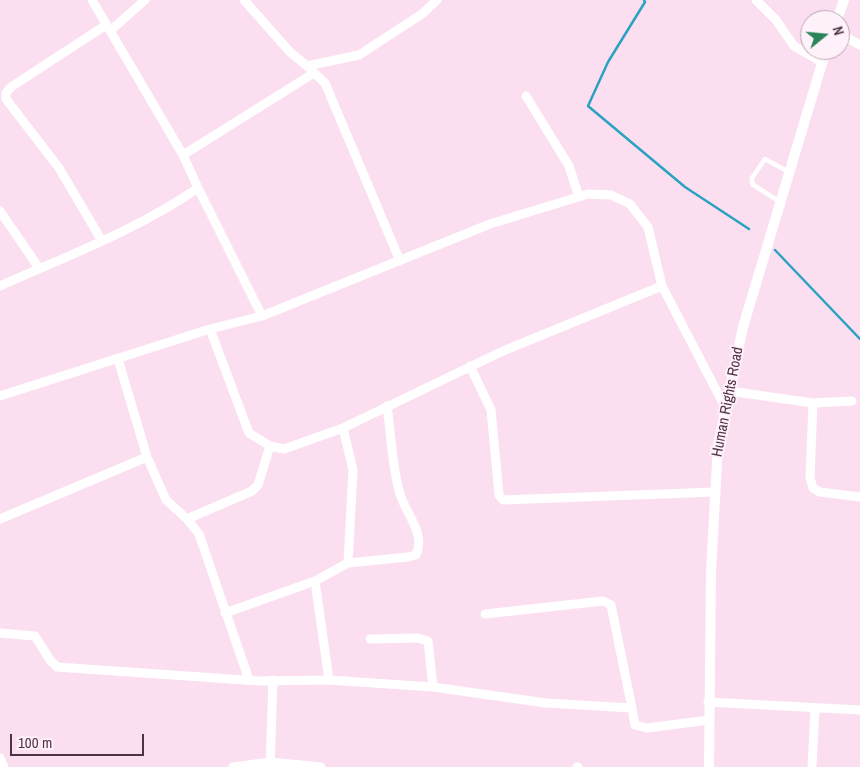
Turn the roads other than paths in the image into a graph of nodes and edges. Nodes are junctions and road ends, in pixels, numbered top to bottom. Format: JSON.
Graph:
{"nodes":[{"id":1,"x":92,"y":0,"type":"edge"},
{"id":2,"x":145,"y":0,"type":"edge"},
{"id":3,"x":244,"y":0,"type":"edge"},
{"id":4,"x":437,"y":0,"type":"edge"},
{"id":5,"x":756,"y":0,"type":"edge"},
{"id":6,"x":108,"y":28,"type":"junction"},
{"id":7,"x":822,"y":62,"type":"joint"},
{"id":8,"x":307,"y":66,"type":"junction"},
{"id":9,"x":314,"y":72,"type":"junction"},
{"id":10,"x":0,"y":86,"type":"edge"},
{"id":11,"x":6,"y":96,"type":"junction"},
{"id":12,"x":526,"y":96,"type":"dead end"},
{"id":13,"x":183,"y":155,"type":"junction"},
{"id":14,"x":789,"y":172,"type":"junction"},
{"id":15,"x":198,"y":188,"type":"junction"},
{"id":16,"x":579,"y":197,"type":"junction"},
{"id":17,"x":780,"y":202,"type":"junction"},
{"id":18,"x":0,"y":211,"type":"edge"},
{"id":19,"x":102,"y":241,"type":"junction"},
{"id":20,"x":400,"y":261,"type":"junction"},
{"id":21,"x":39,"y":268,"type":"junction"},
{"id":22,"x":0,"y":286,"type":"edge"},
{"id":23,"x":662,"y":286,"type":"junction"},
{"id":24,"x":262,"y":316,"type":"junction"},
{"id":25,"x":210,"y":329,"type":"junction"},
{"id":26,"x":118,"y":359,"type":"junction"},
{"id":27,"x":470,"y":366,"type":"junction"},
{"id":28,"x":729,"y":391,"type":"junction"},
{"id":29,"x":0,"y":396,"type":"edge"},
{"id":30,"x":852,"y":401,"type":"dead end"},
{"id":31,"x":813,"y":403,"type":"junction"},
{"id":32,"x":387,"y":406,"type":"junction"},
{"id":33,"x":725,"y":407,"type":"junction"},
{"id":34,"x":343,"y":428,"type":"junction"},
{"id":35,"x":270,"y":446,"type":"junction"},
{"id":36,"x":147,"y":457,"type":"junction"},
{"id":37,"x":715,"y":492,"type":"junction"},
{"id":38,"x":860,"y":497,"type":"edge"},
{"id":39,"x":0,"y":519,"type":"edge"},
{"id":40,"x":187,"y":519,"type":"junction"},
{"id":41,"x":348,"y":564,"type":"junction"},
{"id":42,"x":315,"y":581,"type":"junction"},
{"id":43,"x":225,"y":612,"type":"junction"},
{"id":44,"x":485,"y":614,"type":"dead end"},
{"id":45,"x":0,"y":633,"type":"edge"},
{"id":46,"x":370,"y":639,"type":"dead end"},
{"id":47,"x":249,"y":680,"type":"junction"},
{"id":48,"x":273,"y":680,"type":"junction"},
{"id":49,"x":328,"y":680,"type":"junction"},
{"id":50,"x":433,"y":686,"type":"junction"},
{"id":51,"x":708,"y":702,"type":"junction"},
{"id":52,"x":632,"y":708,"type":"junction"},
{"id":53,"x":816,"y":710,"type":"junction"},
{"id":54,"x":860,"y":710,"type":"edge"},
{"id":55,"x":709,"y":720,"type":"junction"},
{"id":56,"x":0,"y":759,"type":"edge"},
{"id":57,"x":270,"y":765,"type":"edge"},
{"id":58,"x":4,"y":767,"type":"edge"},
{"id":59,"x":233,"y":767,"type":"edge"},
{"id":60,"x":321,"y":767,"type":"edge"},
{"id":61,"x":709,"y":767,"type":"edge"},
{"id":62,"x":812,"y":767,"type":"edge"}],
"edges":[{"from":1,"to":6,"type":"street"},
{"from":2,"to":6,"type":"street"},
{"from":3,"to":8,"type":"street"},
{"from":4,"to":8,"type":"street"},
{"from":5,"to":7,"type":"street"},
{"from":6,"to":11,"type":"street"},
{"from":6,"to":13,"type":"street"},
{"from":7,"to":14,"type":"street","name":"Human Rights Road"},
{"from":8,"to":9,"type":"street"},
{"from":9,"to":13,"type":"street"},
{"from":9,"to":20,"type":"street"},
{"from":10,"to":11,"type":"street"},
{"from":11,"to":19,"type":"street"},
{"from":12,"to":16,"type":"street"},
{"from":13,"to":15,"type":"street"},
{"from":14,"to":17,"type":"street","name":"Human Rights Road"},
{"from":14,"to":17,"type":"lane"},
{"from":15,"to":19,"type":"street"},
{"from":15,"to":24,"type":"street"},
{"from":16,"to":20,"type":"street"},
{"from":16,"to":23,"type":"street"},
{"from":17,"to":28,"type":"street","name":"Human Rights Road"},
{"from":18,"to":21,"type":"street"},
{"from":19,"to":21,"type":"street"},
{"from":20,"to":24,"type":"street"},
{"from":21,"to":22,"type":"street"},
{"from":23,"to":27,"type":"street"},
{"from":23,"to":33,"type":"street"},
{"from":24,"to":25,"type":"street"},
{"from":25,"to":26,"type":"street"},
{"from":25,"to":35,"type":"street"},
{"from":26,"to":29,"type":"street"},
{"from":26,"to":36,"type":"street"},
{"from":27,"to":32,"type":"street"},
{"from":27,"to":37,"type":"street"},
{"from":28,"to":31,"type":"street"},
{"from":28,"to":33,"type":"street","name":"Human Rights Road"},
{"from":30,"to":31,"type":"street"},
{"from":31,"to":38,"type":"street"},
{"from":32,"to":34,"type":"street"},
{"from":32,"to":41,"type":"street"},
{"from":33,"to":37,"type":"street","name":"Human Rights Road"},
{"from":34,"to":35,"type":"street"},
{"from":34,"to":41,"type":"street"},
{"from":35,"to":40,"type":"street"},
{"from":36,"to":39,"type":"street"},
{"from":36,"to":40,"type":"street"},
{"from":37,"to":51,"type":"street","name":"Human Rights Road"},
{"from":40,"to":43,"type":"street"},
{"from":41,"to":42,"type":"street"},
{"from":42,"to":43,"type":"street"},
{"from":42,"to":49,"type":"street"},
{"from":43,"to":47,"type":"street"},
{"from":44,"to":52,"type":"street"},
{"from":45,"to":47,"type":"street"},
{"from":46,"to":50,"type":"street"},
{"from":47,"to":48,"type":"street"},
{"from":48,"to":49,"type":"street"},
{"from":48,"to":57,"type":"street"},
{"from":49,"to":50,"type":"street"},
{"from":50,"to":52,"type":"street"},
{"from":51,"to":53,"type":"street"},
{"from":51,"to":55,"type":"street","name":"Human Rights Road"},
{"from":52,"to":55,"type":"street"},
{"from":53,"to":54,"type":"street"},
{"from":53,"to":62,"type":"street"},
{"from":55,"to":61,"type":"street","name":"Human Rights Road"},
{"from":56,"to":58,"type":"street"},
{"from":57,"to":59,"type":"street"},
{"from":57,"to":60,"type":"street"}]}
